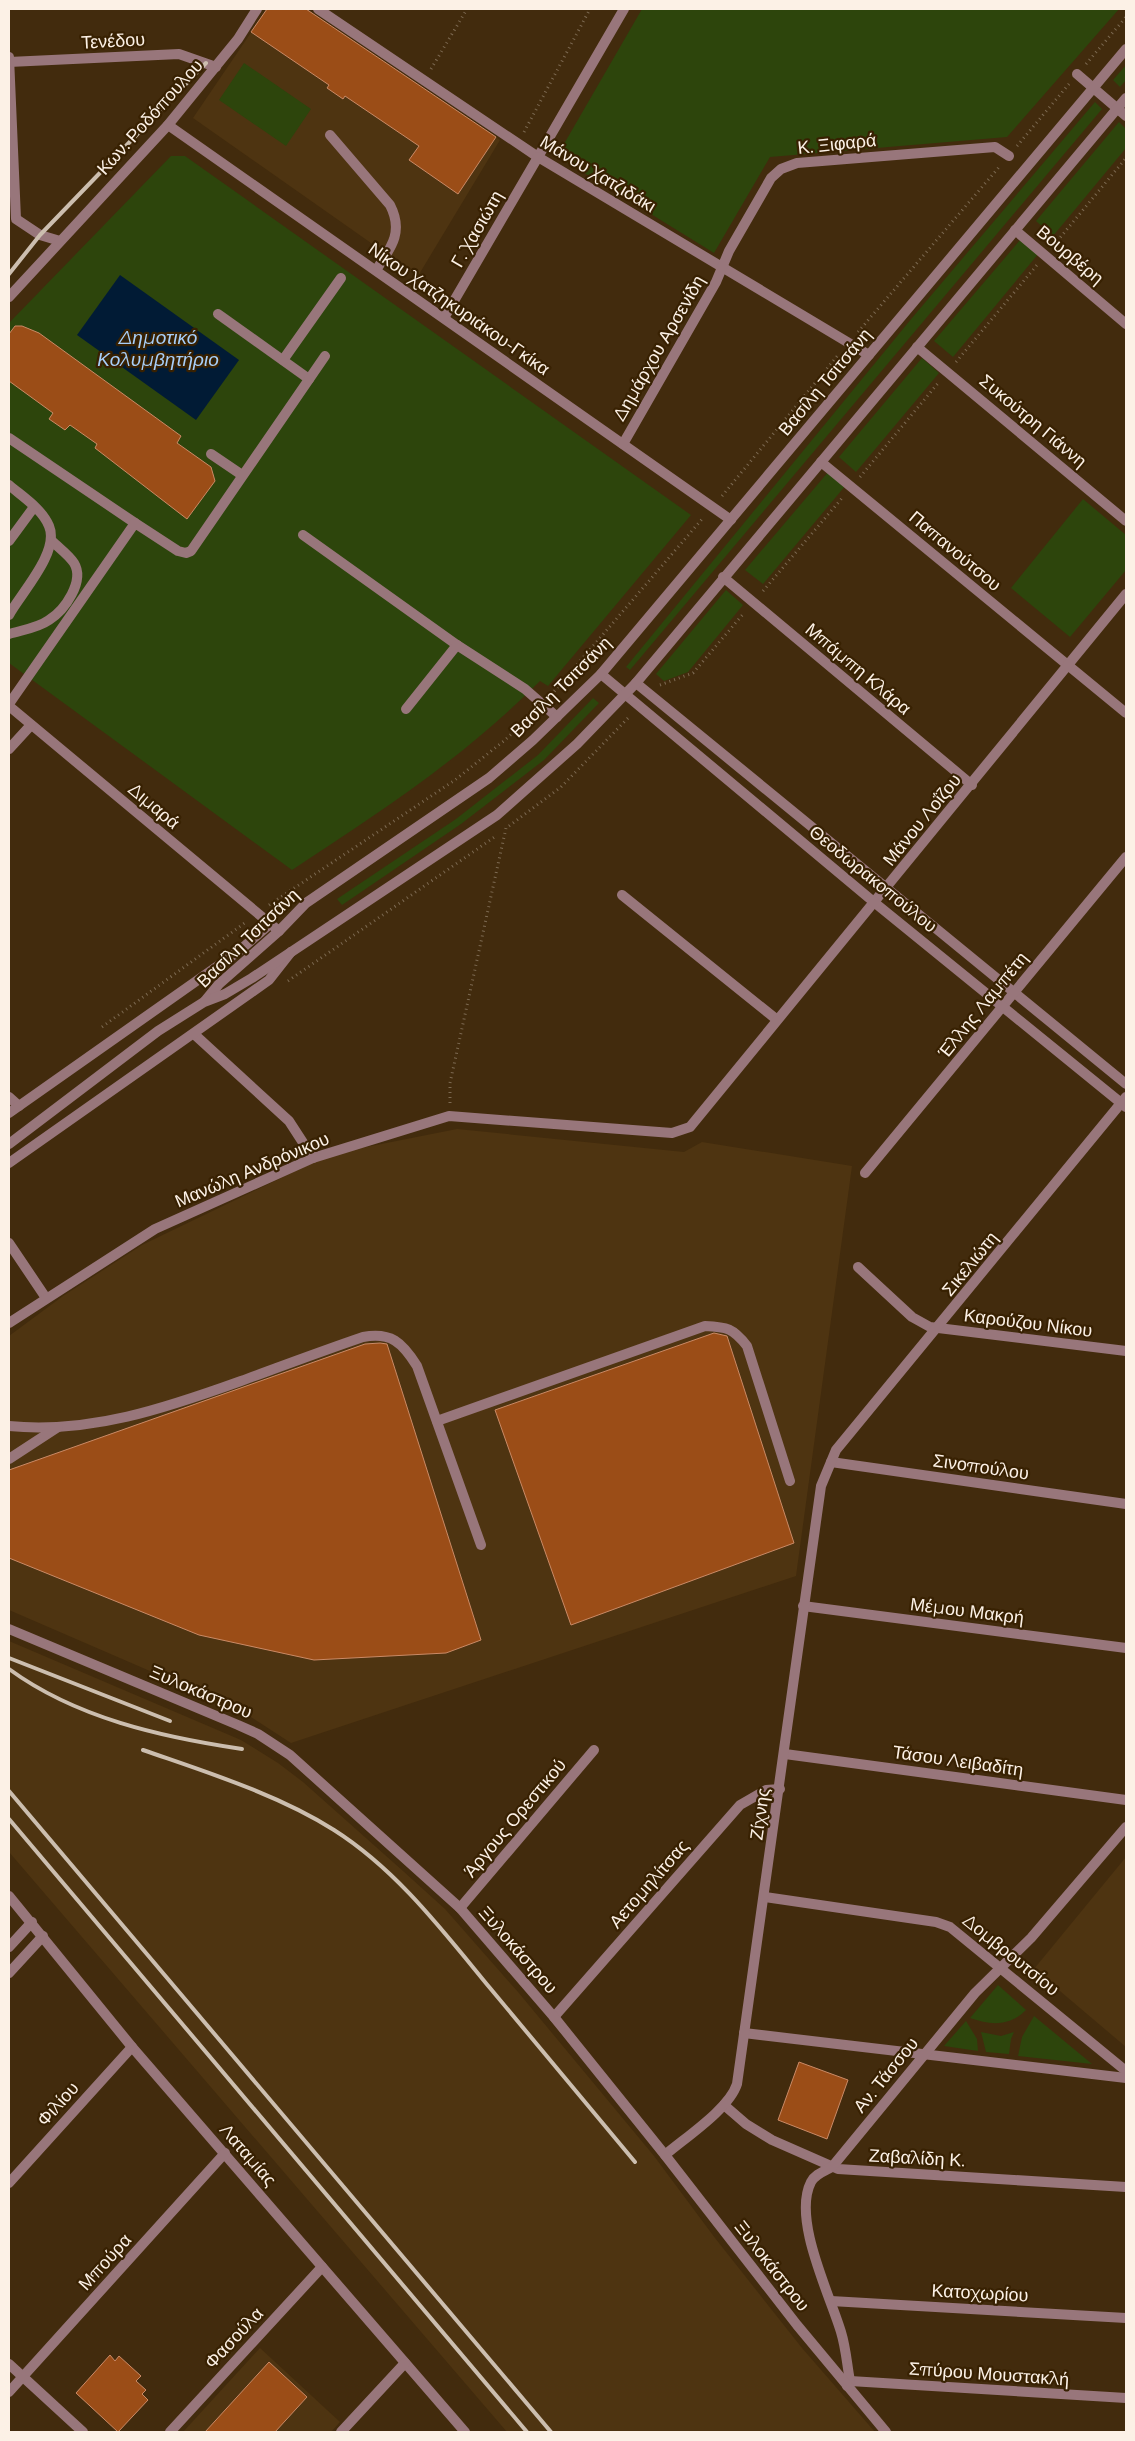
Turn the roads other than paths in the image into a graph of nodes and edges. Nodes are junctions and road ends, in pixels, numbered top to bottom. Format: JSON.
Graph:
{"nodes":[{"id":1,"x":257,"y":9,"type":"edge"},
{"id":2,"x":318,"y":9,"type":"edge"},
{"id":3,"x":624,"y":9,"type":"edge"},
{"id":4,"x":1126,"y":49,"type":"edge"},
{"id":5,"x":9,"y":57,"type":"edge"},
{"id":6,"x":9,"y":62,"type":"edge"},
{"id":7,"x":216,"y":67,"type":"junction"},
{"id":8,"x":1077,"y":74,"type":"road end"},
{"id":9,"x":1093,"y":88,"type":"junction"},
{"id":10,"x":1126,"y":98,"type":"edge"},
{"id":11,"x":1117,"y":108,"type":"junction"},
{"id":12,"x":1126,"y":116,"type":"edge"},
{"id":13,"x":168,"y":124,"type":"junction"},
{"id":14,"x":330,"y":134,"type":"dead end"},
{"id":15,"x":538,"y":156,"type":"junction"},
{"id":16,"x":1009,"y":156,"type":"road end"},
{"id":17,"x":1015,"y":230,"type":"junction"},
{"id":18,"x":60,"y":241,"type":"junction"},
{"id":19,"x":723,"y":267,"type":"junction"},
{"id":20,"x":376,"y":270,"type":"junction"},
{"id":21,"x":341,"y":278,"type":"dead end"},
{"id":22,"x":9,"y":297,"type":"edge"},
{"id":23,"x":218,"y":314,"type":"dead end"},
{"id":24,"x":444,"y":318,"type":"junction"},
{"id":25,"x":1126,"y":324,"type":"edge"},
{"id":26,"x":918,"y":347,"type":"junction"},
{"id":27,"x":869,"y":354,"type":"junction"},
{"id":28,"x":325,"y":356,"type":"dead end"},
{"id":29,"x":283,"y":360,"type":"junction"},
{"id":30,"x":309,"y":379,"type":"junction"},
{"id":31,"x":9,"y":438,"type":"edge"},
{"id":32,"x":623,"y":444,"type":"junction"},
{"id":33,"x":211,"y":454,"type":"dead end"},
{"id":34,"x":821,"y":462,"type":"junction"},
{"id":35,"x":242,"y":475,"type":"junction"},
{"id":36,"x":9,"y":485,"type":"edge"},
{"id":37,"x":34,"y":507,"type":"junction"},
{"id":38,"x":731,"y":520,"type":"junction"},
{"id":39,"x":1126,"y":521,"type":"edge"},
{"id":40,"x":135,"y":523,"type":"junction"},
{"id":41,"x":303,"y":535,"type":"dead end"},
{"id":42,"x":9,"y":541,"type":"edge"},
{"id":43,"x":52,"y":541,"type":"junction"},
{"id":44,"x":723,"y":577,"type":"junction"},
{"id":45,"x":1126,"y":594,"type":"edge"},
{"id":46,"x":9,"y":615,"type":"edge"},
{"id":47,"x":9,"y":634,"type":"edge"},
{"id":48,"x":457,"y":645,"type":"junction"},
{"id":49,"x":1068,"y":666,"type":"junction"},
{"id":50,"x":601,"y":674,"type":"junction"},
{"id":51,"x":636,"y":683,"type":"junction"},
{"id":52,"x":625,"y":695,"type":"junction"},
{"id":53,"x":9,"y":705,"type":"edge"},
{"id":54,"x":406,"y":709,"type":"dead end"},
{"id":55,"x":1126,"y":713,"type":"edge"},
{"id":56,"x":557,"y":716,"type":"junction"},
{"id":57,"x":31,"y":724,"type":"junction"},
{"id":58,"x":9,"y":749,"type":"edge"},
{"id":59,"x":972,"y":784,"type":"junction"},
{"id":60,"x":1126,"y":857,"type":"edge"},
{"id":61,"x":887,"y":888,"type":"junction"},
{"id":62,"x":622,"y":895,"type":"dead end"},
{"id":63,"x":875,"y":903,"type":"junction"},
{"id":64,"x":270,"y":924,"type":"junction"},
{"id":65,"x":279,"y":931,"type":"junction"},
{"id":66,"x":291,"y":952,"type":"junction"},
{"id":67,"x":1015,"y":992,"type":"junction"},
{"id":68,"x":204,"y":1002,"type":"junction"},
{"id":69,"x":1004,"y":1006,"type":"junction"},
{"id":70,"x":776,"y":1019,"type":"junction"},
{"id":71,"x":194,"y":1034,"type":"junction"},
{"id":72,"x":1126,"y":1084,"type":"edge"},
{"id":73,"x":9,"y":1097,"type":"edge"},
{"id":74,"x":1125,"y":1103,"type":"edge"},
{"id":75,"x":19,"y":1106,"type":"junction"},
{"id":76,"x":9,"y":1114,"type":"edge"},
{"id":77,"x":681,"y":1131,"type":"joint"},
{"id":78,"x":9,"y":1144,"type":"edge"},
{"id":79,"x":313,"y":1158,"type":"junction"},
{"id":80,"x":9,"y":1163,"type":"edge"},
{"id":81,"x":865,"y":1173,"type":"dead end"},
{"id":82,"x":9,"y":1243,"type":"edge"},
{"id":83,"x":858,"y":1267,"type":"dead end"},
{"id":84,"x":46,"y":1298,"type":"junction"},
{"id":85,"x":9,"y":1323,"type":"edge"},
{"id":86,"x":937,"y":1329,"type":"junction"},
{"id":87,"x":1126,"y":1351,"type":"edge"},
{"id":88,"x":437,"y":1421,"type":"junction"},
{"id":89,"x":9,"y":1426,"type":"edge"},
{"id":90,"x":58,"y":1427,"type":"junction"},
{"id":91,"x":836,"y":1450,"type":"joint"},
{"id":92,"x":9,"y":1459,"type":"edge"},
{"id":93,"x":831,"y":1462,"type":"junction"},
{"id":94,"x":790,"y":1481,"type":"dead end"},
{"id":95,"x":1126,"y":1504,"type":"edge"},
{"id":96,"x":481,"y":1545,"type":"dead end"},
{"id":97,"x":803,"y":1606,"type":"junction"},
{"id":98,"x":9,"y":1630,"type":"edge"},
{"id":99,"x":1126,"y":1648,"type":"edge"},
{"id":100,"x":594,"y":1750,"type":"dead end"},
{"id":101,"x":785,"y":1754,"type":"junction"},
{"id":102,"x":780,"y":1789,"type":"junction"},
{"id":103,"x":1126,"y":1800,"type":"edge"},
{"id":104,"x":1126,"y":1827,"type":"edge"},
{"id":105,"x":9,"y":1896,"type":"edge"},
{"id":106,"x":765,"y":1897,"type":"junction"},
{"id":107,"x":460,"y":1908,"type":"junction"},
{"id":108,"x":32,"y":1922,"type":"junction"},
{"id":109,"x":43,"y":1936,"type":"junction"},
{"id":110,"x":9,"y":1947,"type":"edge"},
{"id":111,"x":1001,"y":1967,"type":"junction"},
{"id":112,"x":9,"y":1973,"type":"edge"},
{"id":113,"x":554,"y":2018,"type":"junction"},
{"id":114,"x":744,"y":2033,"type":"junction"},
{"id":115,"x":132,"y":2047,"type":"junction"},
{"id":116,"x":922,"y":2055,"type":"junction"},
{"id":117,"x":1126,"y":2071,"type":"edge"},
{"id":118,"x":1126,"y":2078,"type":"edge"},
{"id":119,"x":724,"y":2105,"type":"junction"},
{"id":120,"x":225,"y":2153,"type":"junction"},
{"id":121,"x":665,"y":2155,"type":"junction"},
{"id":122,"x":832,"y":2168,"type":"junction"},
{"id":123,"x":9,"y":2182,"type":"edge"},
{"id":124,"x":1126,"y":2187,"type":"edge"},
{"id":125,"x":322,"y":2267,"type":"junction"},
{"id":126,"x":831,"y":2301,"type":"junction"},
{"id":127,"x":1126,"y":2318,"type":"edge"},
{"id":128,"x":405,"y":2362,"type":"junction"},
{"id":129,"x":9,"y":2364,"type":"edge"},
{"id":130,"x":23,"y":2377,"type":"junction"},
{"id":131,"x":848,"y":2383,"type":"junction"},
{"id":132,"x":9,"y":2392,"type":"edge"},
{"id":133,"x":1126,"y":2398,"type":"edge"},
{"id":134,"x":83,"y":2432,"type":"edge"},
{"id":135,"x":170,"y":2432,"type":"edge"},
{"id":136,"x":341,"y":2432,"type":"edge"},
{"id":137,"x":465,"y":2432,"type":"edge"},
{"id":138,"x":886,"y":2432,"type":"edge"}],
"edges":[{"from":1,"to":7,"type":"street","name":"Κων. Ροδόπουλου"},
{"from":2,"to":15,"type":"street","name":"Μάνου Χατζιδάκι"},
{"from":3,"to":15,"type":"street","name":"Γ. Χασιώτη"},
{"from":4,"to":9,"type":"street","name":"Βασίλη Τσιτσάνη"},
{"from":5,"to":6,"type":"street"},
{"from":6,"to":7,"type":"street","name":"Τενέδου"},
{"from":6,"to":18,"type":"street"},
{"from":7,"to":13,"type":"street","name":"Κων. Ροδόπουλου"},
{"from":8,"to":9,"type":"street"},
{"from":9,"to":11,"type":"street"},
{"from":9,"to":27,"type":"street","name":"Βασίλη Τσιτσάνη"},
{"from":10,"to":11,"type":"street","name":"Βασίλη Τσιτσάνη"},
{"from":11,"to":12,"type":"street"},
{"from":11,"to":17,"type":"street","name":"Βασίλη Τσιτσάνη"},
{"from":13,"to":18,"type":"street","name":"Κων. Ροδόπουλου"},
{"from":13,"to":20,"type":"street","name":"Νίκου Χατζηκυριάκου-Γκίκα"},
{"from":14,"to":20,"type":"street"},
{"from":15,"to":19,"type":"street","name":"Μάνου Χατζιδάκι"},
{"from":15,"to":24,"type":"street","name":"Γ. Χασιώτη"},
{"from":16,"to":19,"type":"street","name":"Κ. Ξιφαρά"},
{"from":17,"to":25,"type":"street","name":"Βουρβέρη"},
{"from":17,"to":26,"type":"street","name":"Βασίλη Τσιτσάνη"},
{"from":18,"to":22,"type":"street","name":"Κων. Ροδόπουλου"},
{"from":19,"to":27,"type":"street","name":"Μάνου Χατζιδάκι"},
{"from":19,"to":32,"type":"street","name":"Δημάρχου Αρσενίδη"},
{"from":20,"to":24,"type":"street","name":"Νίκου Χατζηκυριάκου-Γκίκα"},
{"from":21,"to":29,"type":"street"},
{"from":23,"to":29,"type":"street"},
{"from":24,"to":32,"type":"street","name":"Νίκου Χατζηκυριάκου-Γκίκα"},
{"from":26,"to":34,"type":"street","name":"Βασίλη Τσιτσάνη"},
{"from":26,"to":39,"type":"street","name":"Συκούτρη Γιάννη"},
{"from":27,"to":38,"type":"street","name":"Βασίλη Τσιτσάνη"},
{"from":28,"to":30,"type":"street"},
{"from":29,"to":30,"type":"street"},
{"from":30,"to":35,"type":"street"},
{"from":31,"to":40,"type":"street"},
{"from":32,"to":38,"type":"street","name":"Νίκου Χατζηκυριάκου-Γκίκα"},
{"from":33,"to":35,"type":"street"},
{"from":34,"to":44,"type":"street","name":"Βασίλη Τσιτσάνη"},
{"from":34,"to":49,"type":"street","name":"Παπανούτσου"},
{"from":35,"to":40,"type":"street"},
{"from":36,"to":37,"type":"street"},
{"from":37,"to":42,"type":"street"},
{"from":37,"to":43,"type":"street"},
{"from":38,"to":50,"type":"street","name":"Βασίλη Τσιτσάνη"},
{"from":40,"to":53,"type":"street"},
{"from":41,"to":48,"type":"street"},
{"from":43,"to":46,"type":"street"},
{"from":43,"to":47,"type":"street"},
{"from":44,"to":51,"type":"street","name":"Βασίλη Τσιτσάνη"},
{"from":44,"to":59,"type":"street","name":"Μπάμπη Κλάρα"},
{"from":45,"to":49,"type":"street","name":"Μάνου Λοΐζου"},
{"from":48,"to":54,"type":"street"},
{"from":48,"to":56,"type":"street"},
{"from":49,"to":55,"type":"street","name":"Παπανούτσου"},
{"from":49,"to":59,"type":"street","name":"Μάνου Λοΐζου"},
{"from":50,"to":52,"type":"street","name":"Θεοδωρακοπούλου"},
{"from":50,"to":56,"type":"street","name":"Βασίλη Τσιτσάνη"},
{"from":51,"to":52,"type":"street","name":"Βασίλη Τσιτσάνη"},
{"from":51,"to":61,"type":"street"},
{"from":52,"to":63,"type":"street","name":"Θεοδωρακοπούλου"},
{"from":52,"to":66,"type":"street","name":"Βασίλη Τσιτσάνη"},
{"from":53,"to":57,"type":"street","name":"Διμαρά"},
{"from":56,"to":65,"type":"street","name":"Βασίλη Τσιτσάνη"},
{"from":57,"to":58,"type":"street"},
{"from":57,"to":64,"type":"street","name":"Διμαρά"},
{"from":59,"to":61,"type":"street","name":"Μάνου Λοΐζου"},
{"from":60,"to":67,"type":"street","name":"Έλλης Λαμπέτη"},
{"from":61,"to":63,"type":"street","name":"Μάνου Λοΐζου"},
{"from":61,"to":67,"type":"street"},
{"from":62,"to":70,"type":"street"},
{"from":63,"to":69,"type":"street","name":"Θεοδωρακοπούλου"},
{"from":63,"to":70,"type":"street","name":"Μάνου Λοΐζου"},
{"from":64,"to":65,"type":"street","name":"Διμαρά"},
{"from":64,"to":75,"type":"street","name":"Βασίλη Τσιτσάνη"},
{"from":65,"to":68,"type":"street","name":"Βασίλη Τσιτσάνη"},
{"from":66,"to":68,"type":"street","name":"Βασίλη Τσιτσάνη"},
{"from":66,"to":71,"type":"street"},
{"from":67,"to":69,"type":"street","name":"Έλλης Λαμπέτη"},
{"from":67,"to":72,"type":"street"},
{"from":68,"to":78,"type":"street"},
{"from":69,"to":74,"type":"street","name":"Θεοδωρακοπούλου"},
{"from":69,"to":81,"type":"street","name":"Έλλης Λαμπέτη"},
{"from":70,"to":77,"type":"street","name":"Μάνου Λοΐζου"},
{"from":71,"to":79,"type":"street"},
{"from":71,"to":80,"type":"street"},
{"from":73,"to":75,"type":"street"},
{"from":74,"to":86,"type":"street","name":"Σικελιώτη"},
{"from":75,"to":76,"type":"street","name":"Βασίλη Τσιτσάνη"},
{"from":77,"to":79,"type":"street","name":"Μανώλη Ανδρόνικου"},
{"from":79,"to":84,"type":"street","name":"Μανώλη Ανδρόνικου"},
{"from":82,"to":84,"type":"street"},
{"from":83,"to":86,"type":"street","name":"Καρούζου Νίκου"},
{"from":84,"to":85,"type":"street","name":"Μανώλη Ανδρόνικου"},
{"from":86,"to":87,"type":"street","name":"Καρούζου Νίκου"},
{"from":86,"to":91,"type":"street","name":"Σικελιώτη"},
{"from":88,"to":90,"type":"street"},
{"from":88,"to":94,"type":"street"},
{"from":88,"to":96,"type":"street"},
{"from":89,"to":90,"type":"street"},
{"from":90,"to":92,"type":"street"},
{"from":91,"to":93,"type":"street","name":"Ζίχνης"},
{"from":93,"to":95,"type":"street","name":"Σινοπούλου"},
{"from":93,"to":97,"type":"street","name":"Ζίχνης"},
{"from":97,"to":99,"type":"street","name":"Μέμου Μακρή"},
{"from":97,"to":101,"type":"street","name":"Ζίχνης"},
{"from":98,"to":107,"type":"street","name":"Ξυλοκάστρου"},
{"from":100,"to":107,"type":"street","name":"Άργους Ορεστικού"},
{"from":101,"to":102,"type":"street","name":"Ζίχνης"},
{"from":101,"to":103,"type":"street","name":"Τάσου Λειβαδίτη"},
{"from":102,"to":106,"type":"street","name":"Ζίχνης"},
{"from":102,"to":113,"type":"street","name":"Αετομηλίτσας"},
{"from":104,"to":111,"type":"street","name":"Αν. Τάσσου"},
{"from":105,"to":108,"type":"street","name":"Λαταμίας"},
{"from":106,"to":111,"type":"street","name":"Δομβρουτσίου"},
{"from":106,"to":114,"type":"street","name":"Ζίχνης"},
{"from":107,"to":113,"type":"street","name":"Ξυλοκάστρου"},
{"from":108,"to":109,"type":"street","name":"Λαταμίας"},
{"from":108,"to":110,"type":"street"},
{"from":109,"to":112,"type":"street"},
{"from":109,"to":115,"type":"street","name":"Λαταμίας"},
{"from":111,"to":116,"type":"street","name":"Αν. Τάσσου"},
{"from":111,"to":117,"type":"street","name":"Δομβρουτσίου"},
{"from":113,"to":121,"type":"street","name":"Ξυλοκάστρου"},
{"from":114,"to":116,"type":"street"},
{"from":114,"to":119,"type":"street","name":"Ζίχνης"},
{"from":115,"to":120,"type":"street","name":"Λαταμίας"},
{"from":115,"to":123,"type":"street","name":"Φιλίου"},
{"from":116,"to":118,"type":"street"},
{"from":116,"to":122,"type":"street","name":"Αν. Τάσσου"},
{"from":119,"to":121,"type":"street","name":"Ζίχνης"},
{"from":119,"to":122,"type":"street","name":"Ζαβαλίδη Κ."},
{"from":120,"to":125,"type":"street","name":"Λαταμίας"},
{"from":120,"to":130,"type":"street","name":"Μπούρα"},
{"from":121,"to":131,"type":"street","name":"Ξυλοκάστρου"},
{"from":122,"to":124,"type":"street","name":"Ζαβαλίδη Κ."},
{"from":122,"to":126,"type":"street","name":"Αν. Τάσσου"},
{"from":125,"to":128,"type":"street","name":"Λαταμίας"},
{"from":125,"to":135,"type":"street","name":"Φασούλα"},
{"from":126,"to":127,"type":"street","name":"Κατοχωρίου"},
{"from":126,"to":131,"type":"street","name":"Αν. Τάσσου"},
{"from":128,"to":136,"type":"street"},
{"from":128,"to":137,"type":"street","name":"Λαταμίας"},
{"from":129,"to":130,"type":"street"},
{"from":130,"to":132,"type":"street","name":"Μπούρα"},
{"from":130,"to":134,"type":"street"},
{"from":131,"to":133,"type":"street","name":"Σπύρου Μουστακλή"},
{"from":131,"to":138,"type":"street","name":"Ξυλοκάστρου"}]}
